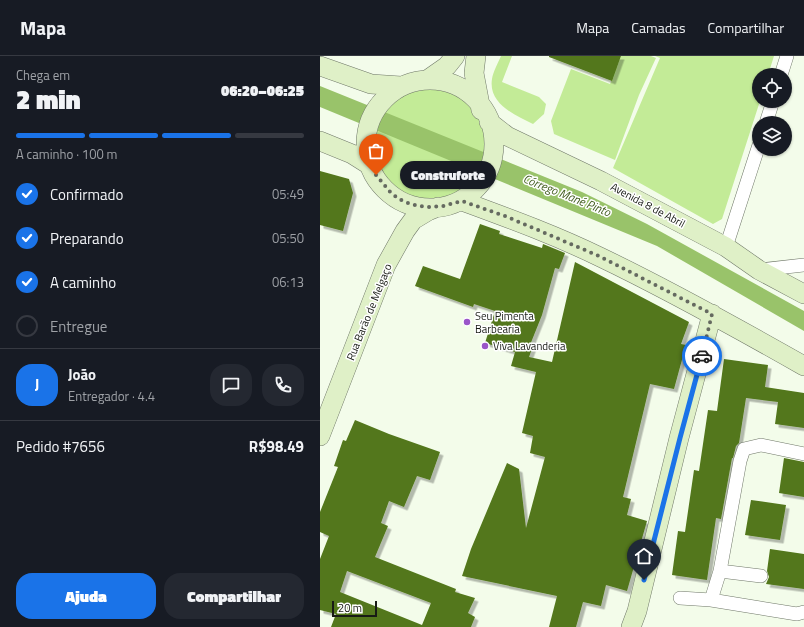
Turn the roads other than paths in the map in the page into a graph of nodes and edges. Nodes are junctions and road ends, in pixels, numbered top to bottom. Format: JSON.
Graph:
{"nodes":[{"id":1,"x":455,"y":56,"type":"edge"},
{"id":2,"x":476,"y":56,"type":"edge"},
{"id":3,"x":788,"y":56,"type":"edge"},
{"id":4,"x":320,"y":66,"type":"edge"},
{"id":5,"x":784,"y":68,"type":"edge"},
{"id":6,"x":427,"y":80,"type":"junction"},
{"id":7,"x":401,"y":86,"type":"junction"},
{"id":8,"x":485,"y":116,"type":"junction"},
{"id":9,"x":320,"y":140,"type":"edge"},
{"id":10,"x":755,"y":156,"type":"edge"},
{"id":11,"x":371,"y":166,"type":"junction"},
{"id":12,"x":462,"y":201,"type":"junction"},
{"id":13,"x":441,"y":206,"type":"junction"},
{"id":14,"x":726,"y":247,"type":"junction"},
{"id":15,"x":804,"y":265,"type":"edge"},
{"id":16,"x":759,"y":270,"type":"junction"},
{"id":17,"x":804,"y":294,"type":"edge"},
{"id":18,"x":712,"y":314,"type":"junction"},
{"id":19,"x":804,"y":366,"type":"edge"},
{"id":20,"x":320,"y":436,"type":"edge"},
{"id":21,"x":804,"y":454,"type":"edge"},
{"id":22,"x":720,"y":571,"type":"junction"},
{"id":23,"x":761,"y":576,"type":"dead end"},
{"id":24,"x":680,"y":598,"type":"dead end"},
{"id":25,"x":711,"y":600,"type":"junction"},
{"id":26,"x":804,"y":612,"type":"edge"},
{"id":27,"x":631,"y":627,"type":"edge"}],
"edges":[{"from":1,"to":6,"type":"main road"},
{"from":2,"to":8,"type":"main road"},
{"from":3,"to":5,"type":"street"},
{"from":4,"to":7,"type":"main road","name":"Avenida 8 de Abril"},
{"from":6,"to":7,"type":"main road","name":"Avenida 8 de Abril"},
{"from":6,"to":8,"type":"main road","name":"Avenida 8 de Abril"},
{"from":7,"to":11,"type":"main road","name":"Avenida 8 de Abril"},
{"from":8,"to":12,"type":"main road","name":"Avenida 8 de Abril"},
{"from":8,"to":14,"type":"main road","name":"Avenida 8 de Abril"},
{"from":9,"to":11,"type":"main road","name":"Avenida 8 de Abril"},
{"from":10,"to":14,"type":"street"},
{"from":11,"to":13,"type":"main road","name":"Avenida 8 de Abril"},
{"from":12,"to":13,"type":"main road","name":"Avenida 8 de Abril"},
{"from":12,"to":18,"type":"main road"},
{"from":13,"to":20,"type":"main road","name":"Rua Barão de Melgaço"},
{"from":14,"to":16,"type":"main road","name":"Avenida 8 de Abril"},
{"from":15,"to":16,"type":"street"},
{"from":16,"to":17,"type":"main road","name":"Avenida 8 de Abril"},
{"from":18,"to":19,"type":"main road"},
{"from":18,"to":27,"type":"main road"},
{"from":21,"to":22,"type":"street"},
{"from":22,"to":23,"type":"street"},
{"from":22,"to":25,"type":"street"},
{"from":24,"to":25,"type":"street"},
{"from":25,"to":26,"type":"street"}]}
